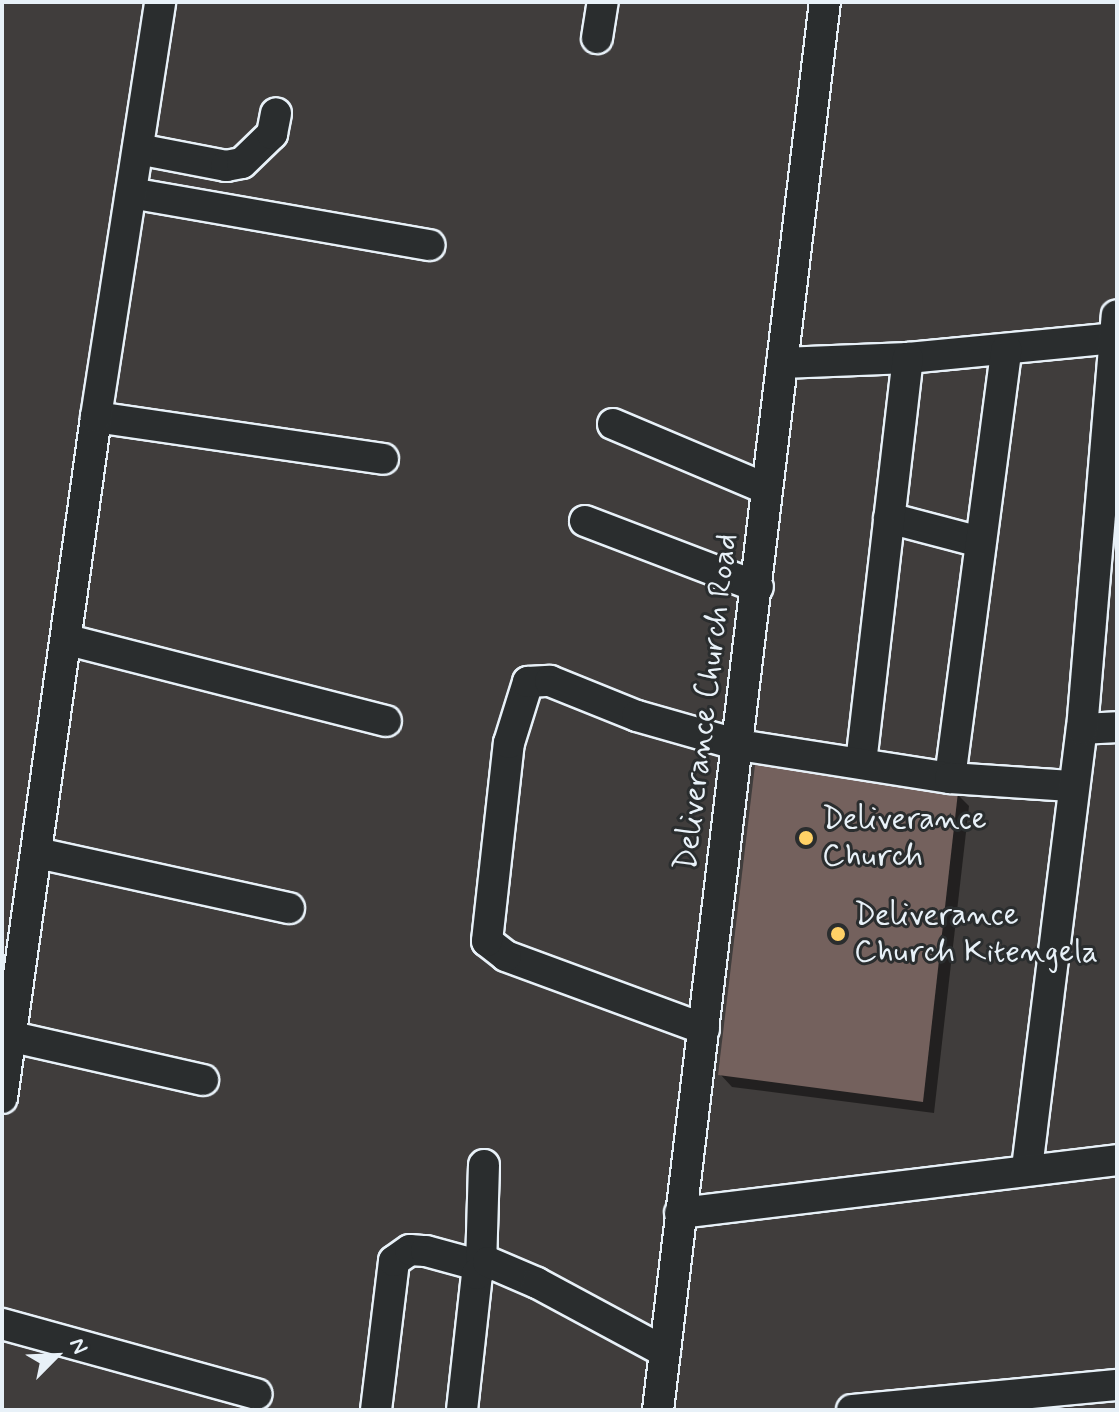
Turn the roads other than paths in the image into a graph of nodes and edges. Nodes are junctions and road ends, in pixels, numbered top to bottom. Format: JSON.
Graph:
{"nodes":[{"id":1,"x":160,"y":2,"type":"edge"},
{"id":2,"x":603,"y":2,"type":"edge"},
{"id":3,"x":825,"y":2,"type":"edge"},
{"id":4,"x":597,"y":38,"type":"dead end"},
{"id":5,"x":276,"y":113,"type":"dead end"},
{"id":6,"x":138,"y":149,"type":"junction"},
{"id":7,"x":131,"y":193,"type":"junction"},
{"id":8,"x":429,"y":245,"type":"dead end"},
{"id":9,"x":1116,"y":330,"type":"edge"},
{"id":10,"x":1006,"y":350,"type":"junction"},
{"id":11,"x":908,"y":358,"type":"junction"},
{"id":12,"x":782,"y":363,"type":"junction"},
{"id":13,"x":96,"y":417,"type":"junction"},
{"id":14,"x":613,"y":424,"type":"dead end"},
{"id":15,"x":383,"y":459,"type":"dead end"},
{"id":16,"x":767,"y":489,"type":"junction"},
{"id":17,"x":889,"y":518,"type":"junction"},
{"id":18,"x":585,"y":521,"type":"dead end"},
{"id":19,"x":980,"y":542,"type":"junction"},
{"id":20,"x":758,"y":587,"type":"junction"},
{"id":21,"x":68,"y":640,"type":"junction"},
{"id":22,"x":386,"y":721,"type":"dead end"},
{"id":23,"x":1117,"y":727,"type":"edge"},
{"id":24,"x":1082,"y":729,"type":"junction"},
{"id":25,"x":739,"y":745,"type":"junction"},
{"id":26,"x":861,"y":763,"type":"junction"},
{"id":27,"x":950,"y":778,"type":"junction"},
{"id":28,"x":1071,"y":786,"type":"junction"},
{"id":29,"x":38,"y":853,"type":"junction"},
{"id":30,"x":289,"y":908,"type":"dead end"},
{"id":31,"x":704,"y":1029,"type":"junction"},
{"id":32,"x":8,"y":1036,"type":"junction"},
{"id":33,"x":203,"y":1080,"type":"dead end"},
{"id":34,"x":2,"y":1098,"type":"edge"},
{"id":35,"x":1117,"y":1160,"type":"edge"},
{"id":36,"x":484,"y":1165,"type":"dead end"},
{"id":37,"x":1027,"y":1168,"type":"junction"},
{"id":38,"x":680,"y":1213,"type":"junction"},
{"id":39,"x":481,"y":1266,"type":"junction"},
{"id":40,"x":2,"y":1324,"type":"edge"},
{"id":41,"x":665,"y":1352,"type":"junction"},
{"id":42,"x":1117,"y":1385,"type":"edge"},
{"id":43,"x":257,"y":1394,"type":"dead end"},
{"id":44,"x":376,"y":1410,"type":"edge"},
{"id":45,"x":462,"y":1410,"type":"edge"},
{"id":46,"x":658,"y":1410,"type":"edge"},
{"id":47,"x":852,"y":1410,"type":"edge"}],
"edges":[{"from":1,"to":6,"type":"street"},
{"from":2,"to":4,"type":"street"},
{"from":3,"to":12,"type":"street","name":"Deliverance Church Road"},
{"from":5,"to":6,"type":"street"},
{"from":6,"to":7,"type":"street"},
{"from":7,"to":8,"type":"street"},
{"from":7,"to":13,"type":"street"},
{"from":9,"to":10,"type":"street"},
{"from":9,"to":24,"type":"street"},
{"from":10,"to":11,"type":"street"},
{"from":10,"to":19,"type":"street"},
{"from":11,"to":12,"type":"street"},
{"from":11,"to":17,"type":"street"},
{"from":12,"to":16,"type":"street","name":"Deliverance Church Road"},
{"from":13,"to":15,"type":"street"},
{"from":13,"to":21,"type":"street"},
{"from":14,"to":16,"type":"street"},
{"from":16,"to":20,"type":"street","name":"Deliverance Church Road"},
{"from":17,"to":19,"type":"street"},
{"from":17,"to":26,"type":"street"},
{"from":18,"to":20,"type":"street"},
{"from":19,"to":27,"type":"street"},
{"from":20,"to":25,"type":"street","name":"Deliverance Church Road"},
{"from":21,"to":22,"type":"street"},
{"from":21,"to":29,"type":"street"},
{"from":23,"to":24,"type":"street"},
{"from":24,"to":28,"type":"street"},
{"from":25,"to":26,"type":"street"},
{"from":25,"to":31,"type":"street","name":"Deliverance Church Road"},
{"from":25,"to":31,"type":"street"},
{"from":26,"to":27,"type":"street"},
{"from":27,"to":28,"type":"street"},
{"from":28,"to":37,"type":"street"},
{"from":29,"to":30,"type":"street"},
{"from":29,"to":32,"type":"street"},
{"from":31,"to":38,"type":"street","name":"Deliverance Church Road"},
{"from":32,"to":33,"type":"street"},
{"from":32,"to":34,"type":"street"},
{"from":35,"to":37,"type":"street"},
{"from":36,"to":39,"type":"street"},
{"from":37,"to":38,"type":"street"},
{"from":38,"to":41,"type":"street","name":"Deliverance Church Road"},
{"from":39,"to":41,"type":"street"},
{"from":39,"to":44,"type":"street"},
{"from":39,"to":45,"type":"street"},
{"from":40,"to":43,"type":"street"},
{"from":41,"to":46,"type":"street","name":"Deliverance Church Road"},
{"from":42,"to":47,"type":"street"}]}
